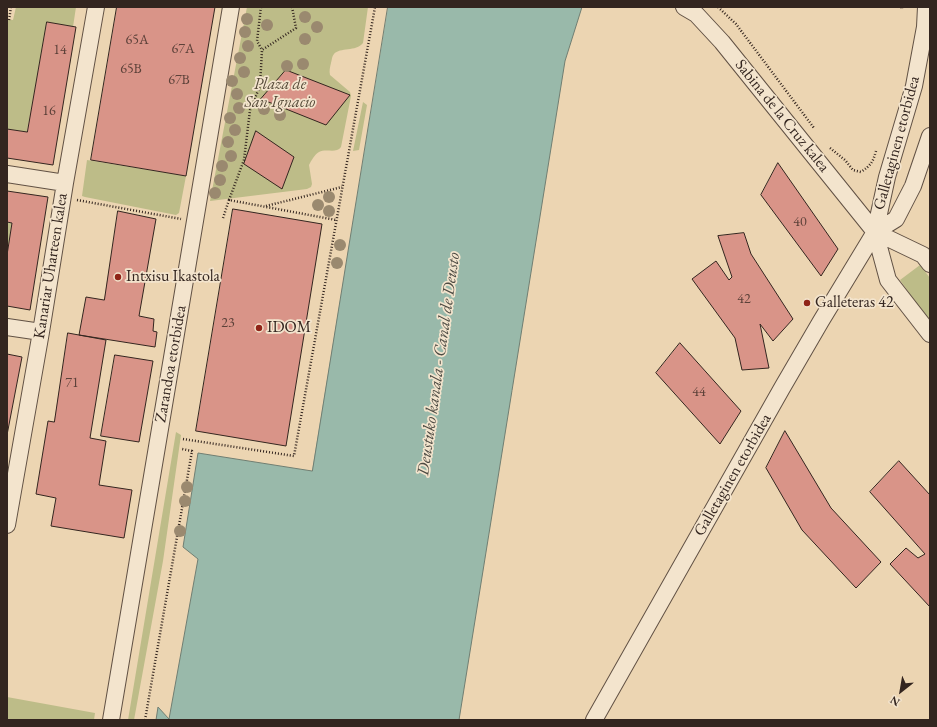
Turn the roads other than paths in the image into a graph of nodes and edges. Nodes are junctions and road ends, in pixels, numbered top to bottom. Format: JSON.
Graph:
{"nodes":[{"id":1,"x":96,"y":7,"type":"edge"},
{"id":2,"x":231,"y":7,"type":"edge"},
{"id":3,"x":684,"y":7,"type":"edge"},
{"id":4,"x":926,"y":7,"type":"edge"},
{"id":5,"x":930,"y":136,"type":"edge"},
{"id":6,"x":7,"y":174,"type":"edge"},
{"id":7,"x":65,"y":183,"type":"junction"},
{"id":8,"x":875,"y":232,"type":"junction"},
{"id":9,"x":930,"y":264,"type":"edge"},
{"id":10,"x":7,"y":327,"type":"edge"},
{"id":11,"x":41,"y":332,"type":"junction"},
{"id":12,"x":930,"y":334,"type":"edge"},
{"id":13,"x":10,"y":488,"type":"edge"},
{"id":14,"x":7,"y":525,"type":"edge"},
{"id":15,"x":111,"y":720,"type":"edge"},
{"id":16,"x":594,"y":720,"type":"edge"}],
"edges":[{"from":1,"to":7,"type":"street","name":"Kanariar Uharteen kalea"},
{"from":2,"to":15,"type":"street","name":"Zarandoa etorbidea"},
{"from":3,"to":8,"type":"street","name":"Sabina de la Cruz kalea"},
{"from":4,"to":8,"type":"street","name":"Galletaginen etorbidea"},
{"from":5,"to":8,"type":"street","name":"Galletaginen etorbidea"},
{"from":6,"to":7,"type":"street"},
{"from":7,"to":11,"type":"street","name":"Kanariar Uharteen kalea"},
{"from":8,"to":9,"type":"street","name":"Sabina de la Cruz kalea"},
{"from":8,"to":12,"type":"street","name":"Sabina de la Cruz kalea"},
{"from":8,"to":16,"type":"street","name":"Galletaginen etorbidea"},
{"from":10,"to":11,"type":"street"},
{"from":11,"to":13,"type":"street","name":"Kanariar Uharteen kalea"},
{"from":13,"to":14,"type":"street","name":"Kanariar Uharteen kalea"}]}
